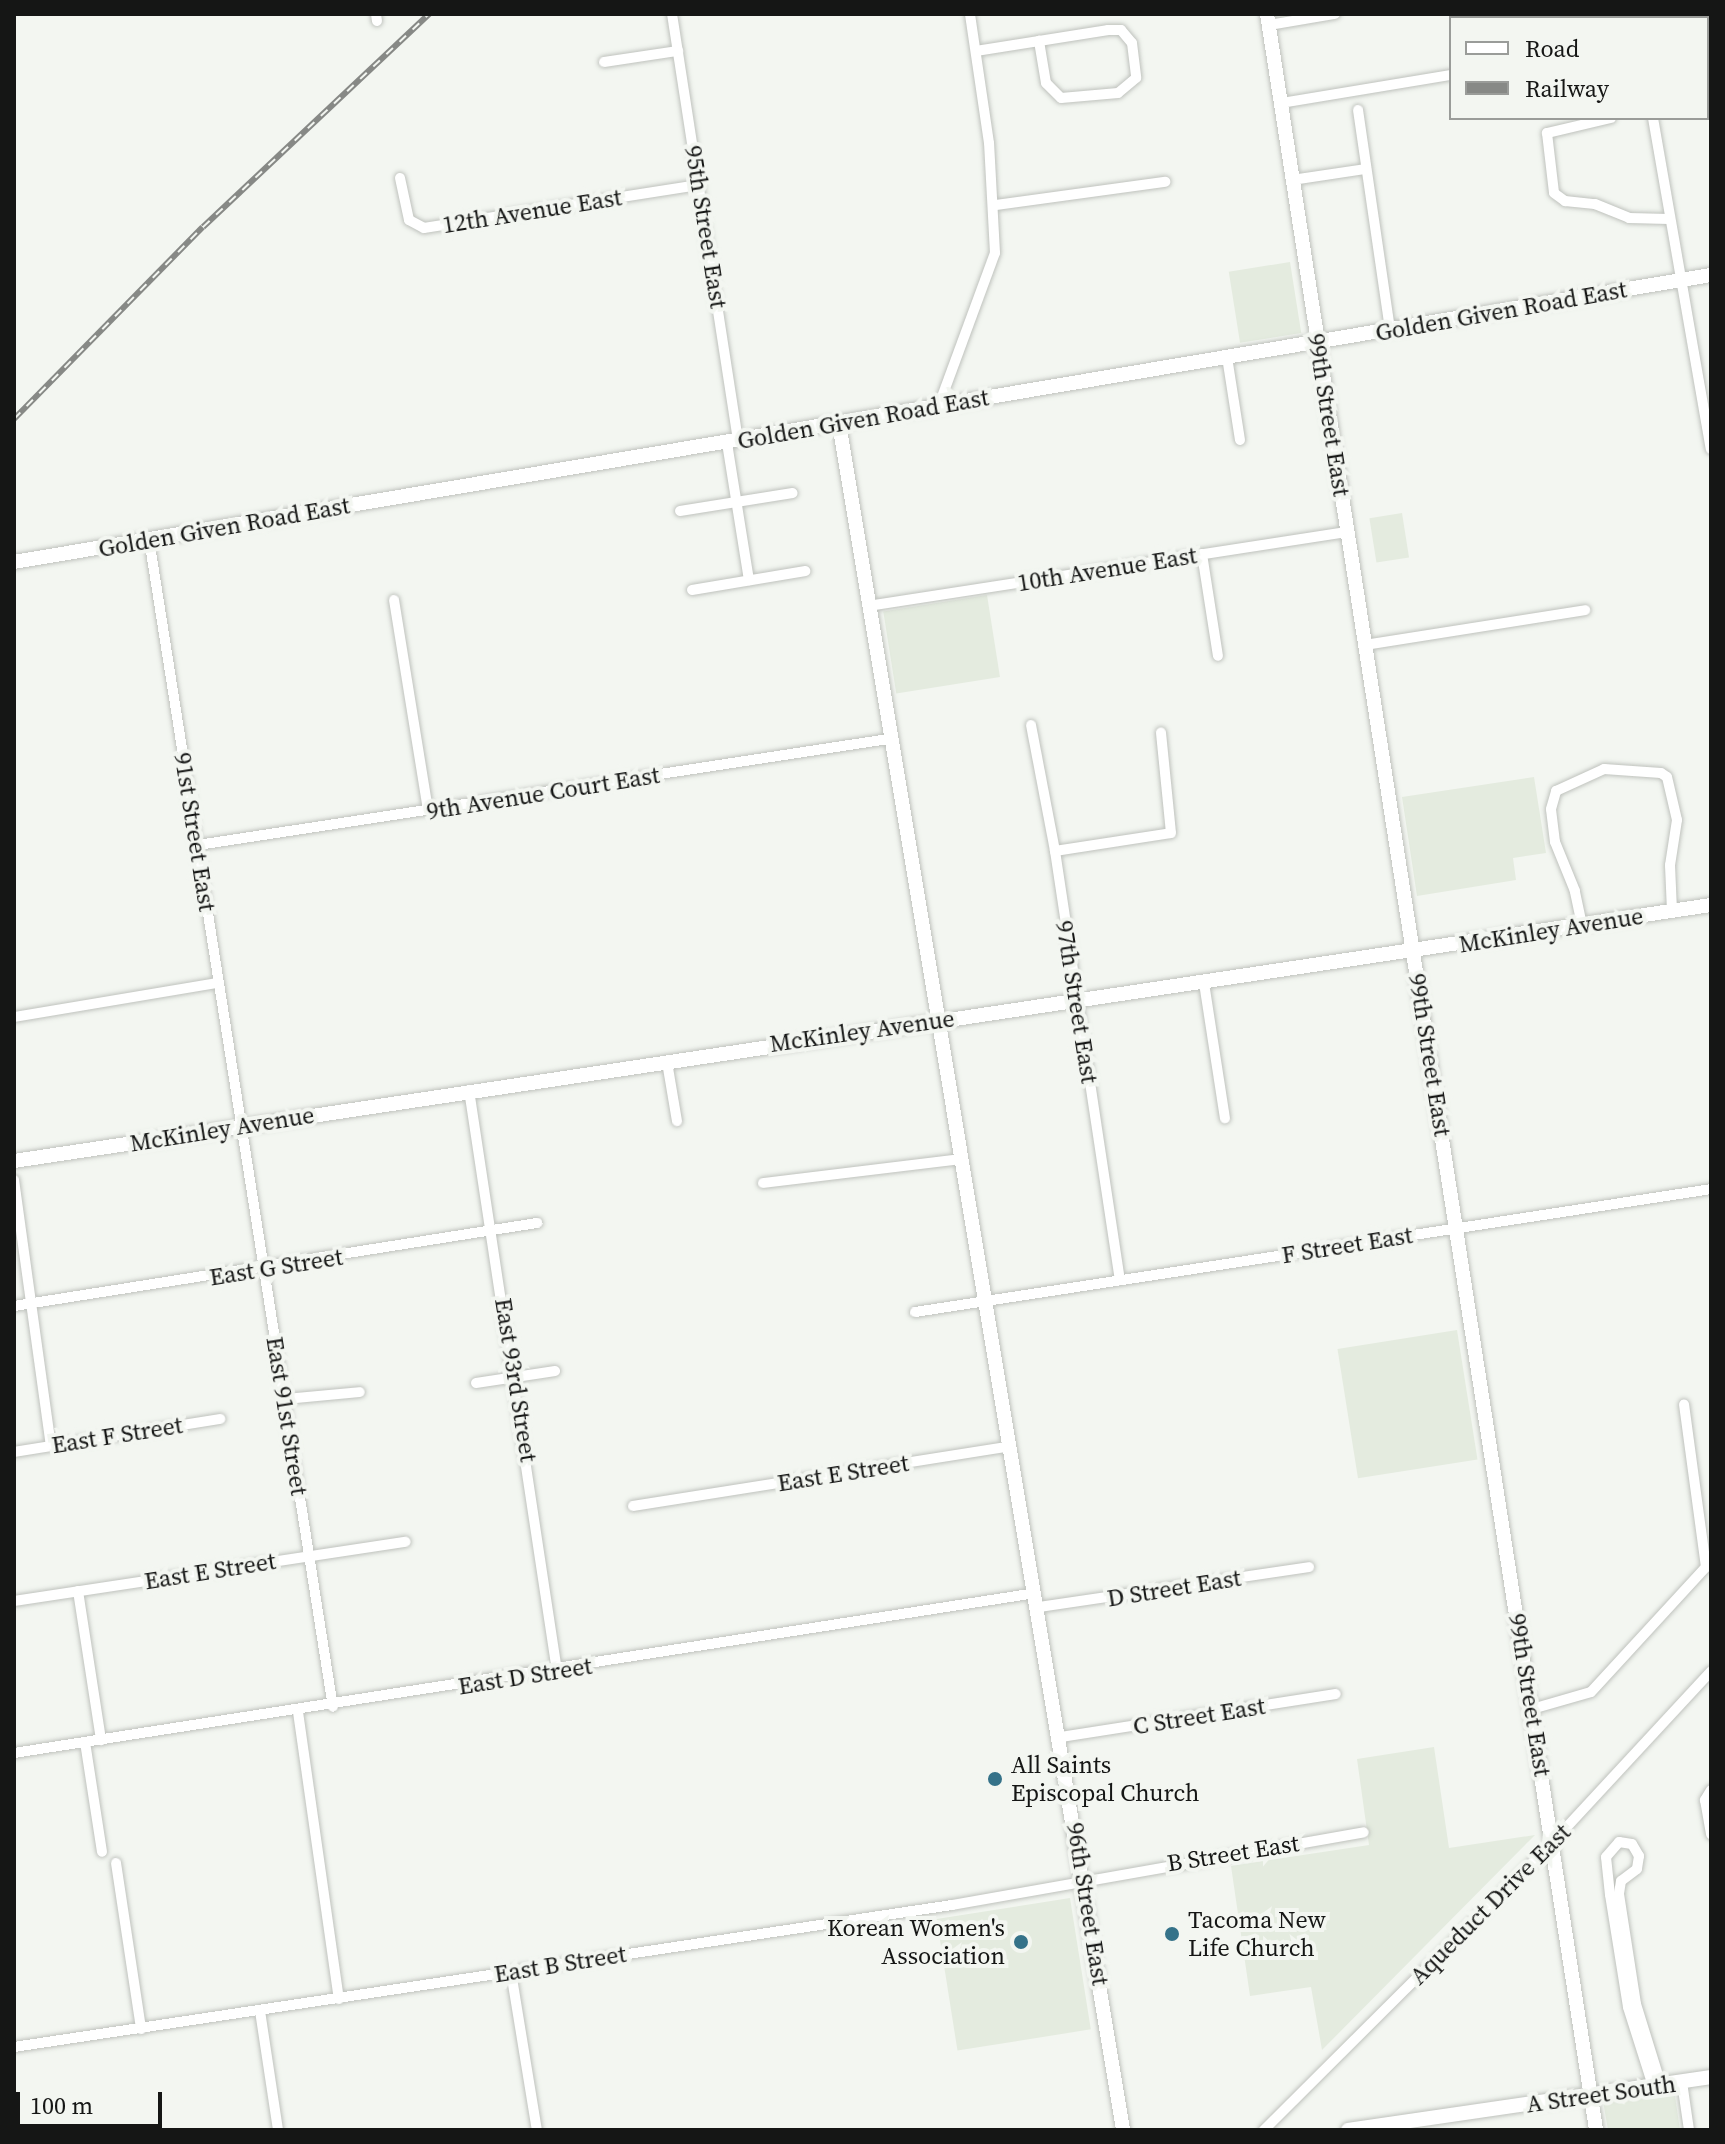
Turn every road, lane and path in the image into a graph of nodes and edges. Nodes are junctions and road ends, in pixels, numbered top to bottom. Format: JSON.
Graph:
{"nodes":[{"id":1,"x":672,"y":14,"type":"edge"},
{"id":2,"x":970,"y":14,"type":"edge"},
{"id":3,"x":1335,"y":14,"type":"edge"},
{"id":4,"x":1268,"y":19,"type":"edge"},
{"id":5,"x":1039,"y":41,"type":"junction"},
{"id":6,"x":678,"y":51,"type":"junction"},
{"id":7,"x":976,"y":51,"type":"junction"},
{"id":8,"x":604,"y":62,"type":"dead end"},
{"id":9,"x":1449,"y":75,"type":"edge"},
{"id":10,"x":1281,"y":103,"type":"junction"},
{"id":11,"x":1358,"y":110,"type":"dead end"},
{"id":12,"x":1602,"y":120,"type":"edge"},
{"id":13,"x":1653,"y":120,"type":"edge"},
{"id":14,"x":1366,"y":169,"type":"junction"},
{"id":15,"x":400,"y":178,"type":"dead end"},
{"id":16,"x":1292,"y":180,"type":"junction"},
{"id":17,"x":1165,"y":182,"type":"dead end"},
{"id":18,"x":700,"y":185,"type":"junction"},
{"id":19,"x":996,"y":205,"type":"junction"},
{"id":20,"x":1669,"y":219,"type":"junction"},
{"id":21,"x":1711,"y":275,"type":"edge"},
{"id":22,"x":1685,"y":280,"type":"junction"},
{"id":23,"x":1390,"y":330,"type":"junction"},
{"id":24,"x":1318,"y":342,"type":"junction"},
{"id":25,"x":1227,"y":357,"type":"junction"},
{"id":26,"x":939,"y":405,"type":"junction"},
{"id":27,"x":839,"y":423,"type":"junction"},
{"id":28,"x":1240,"y":440,"type":"dead end"},
{"id":29,"x":732,"y":442,"type":"junction"},
{"id":30,"x":1711,"y":449,"type":"edge"},
{"id":31,"x":793,"y":493,"type":"dead end"},
{"id":32,"x":737,"y":502,"type":"junction"},
{"id":33,"x":680,"y":511,"type":"dead end"},
{"id":34,"x":1346,"y":532,"type":"junction"},
{"id":35,"x":149,"y":539,"type":"junction"},
{"id":36,"x":1202,"y":554,"type":"junction"},
{"id":37,"x":14,"y":562,"type":"edge"},
{"id":38,"x":805,"y":571,"type":"dead end"},
{"id":39,"x":749,"y":580,"type":"junction"},
{"id":40,"x":692,"y":590,"type":"dead end"},
{"id":41,"x":394,"y":600,"type":"dead end"},
{"id":42,"x":868,"y":606,"type":"junction"},
{"id":43,"x":1585,"y":610,"type":"dead end"},
{"id":44,"x":1365,"y":645,"type":"junction"},
{"id":45,"x":1218,"y":656,"type":"dead end"},
{"id":46,"x":1031,"y":725,"type":"dead end"},
{"id":47,"x":1161,"y":732,"type":"dead end"},
{"id":48,"x":888,"y":739,"type":"junction"},
{"id":49,"x":428,"y":810,"type":"junction"},
{"id":50,"x":198,"y":845,"type":"junction"},
{"id":51,"x":1055,"y":851,"type":"junction"},
{"id":52,"x":1711,"y":905,"type":"edge"},
{"id":53,"x":1672,"y":911,"type":"junction"},
{"id":54,"x":1582,"y":925,"type":"junction"},
{"id":55,"x":1414,"y":951,"type":"junction"},
{"id":56,"x":217,"y":983,"type":"junction"},
{"id":57,"x":1204,"y":983,"type":"junction"},
{"id":58,"x":1077,"y":1001,"type":"junction"},
{"id":59,"x":14,"y":1017,"type":"edge"},
{"id":60,"x":939,"y":1019,"type":"junction"},
{"id":61,"x":667,"y":1062,"type":"junction"},
{"id":62,"x":469,"y":1090,"type":"junction"},
{"id":63,"x":1225,"y":1118,"type":"dead end"},
{"id":64,"x":677,"y":1121,"type":"dead end"},
{"id":65,"x":241,"y":1125,"type":"junction"},
{"id":66,"x":961,"y":1159,"type":"junction"},
{"id":67,"x":14,"y":1161,"type":"edge"},
{"id":68,"x":14,"y":1180,"type":"edge"},
{"id":69,"x":763,"y":1183,"type":"dead end"},
{"id":70,"x":1711,"y":1189,"type":"edge"},
{"id":71,"x":537,"y":1223,"type":"dead end"},
{"id":72,"x":1457,"y":1229,"type":"junction"},
{"id":73,"x":494,"y":1232,"type":"junction"},
{"id":74,"x":265,"y":1269,"type":"junction"},
{"id":75,"x":1120,"y":1280,"type":"junction"},
{"id":76,"x":983,"y":1301,"type":"junction"},
{"id":77,"x":30,"y":1304,"type":"junction"},
{"id":78,"x":14,"y":1306,"type":"edge"},
{"id":79,"x":915,"y":1312,"type":"dead end"},
{"id":80,"x":555,"y":1371,"type":"dead end"},
{"id":81,"x":517,"y":1377,"type":"junction"},
{"id":82,"x":476,"y":1383,"type":"dead end"},
{"id":83,"x":360,"y":1392,"type":"dead end"},
{"id":84,"x":285,"y":1399,"type":"junction"},
{"id":85,"x":1684,"y":1404,"type":"dead end"},
{"id":86,"x":220,"y":1419,"type":"dead end"},
{"id":87,"x":51,"y":1445,"type":"junction"},
{"id":88,"x":1006,"y":1447,"type":"junction"},
{"id":89,"x":14,"y":1452,"type":"edge"},
{"id":90,"x":633,"y":1506,"type":"dead end"},
{"id":91,"x":406,"y":1542,"type":"dead end"},
{"id":92,"x":309,"y":1556,"type":"junction"},
{"id":93,"x":1309,"y":1567,"type":"dead end"},
{"id":94,"x":78,"y":1591,"type":"junction"},
{"id":95,"x":1038,"y":1600,"type":"junction"},
{"id":96,"x":14,"y":1601,"type":"edge"},
{"id":97,"x":557,"y":1671,"type":"junction"},
{"id":98,"x":1711,"y":1671,"type":"edge"},
{"id":99,"x":1336,"y":1694,"type":"dead end"},
{"id":100,"x":333,"y":1707,"type":"junction"},
{"id":101,"x":1532,"y":1709,"type":"junction"},
{"id":102,"x":298,"y":1712,"type":"junction"},
{"id":103,"x":1061,"y":1737,"type":"junction"},
{"id":104,"x":101,"y":1740,"type":"junction"},
{"id":105,"x":85,"y":1742,"type":"junction"},
{"id":106,"x":14,"y":1753,"type":"edge"},
{"id":107,"x":1711,"y":1790,"type":"edge"},
{"id":108,"x":1364,"y":1832,"type":"dead end"},
{"id":109,"x":1711,"y":1834,"type":"edge"},
{"id":110,"x":1552,"y":1843,"type":"junction"},
{"id":111,"x":102,"y":1852,"type":"dead end"},
{"id":112,"x":116,"y":1863,"type":"dead end"},
{"id":113,"x":1103,"y":1875,"type":"joint"},
{"id":114,"x":1084,"y":1878,"type":"junction"},
{"id":115,"x":511,"y":1972,"type":"junction"},
{"id":116,"x":339,"y":1999,"type":"junction"},
{"id":117,"x":260,"y":2011,"type":"junction"},
{"id":118,"x":141,"y":2029,"type":"junction"},
{"id":119,"x":14,"y":2047,"type":"edge"},
{"id":120,"x":1711,"y":2077,"type":"edge"},
{"id":121,"x":1682,"y":2082,"type":"junction"},
{"id":122,"x":1657,"y":2086,"type":"junction"},
{"id":123,"x":1590,"y":2095,"type":"junction"},
{"id":124,"x":278,"y":2130,"type":"edge"},
{"id":125,"x":537,"y":2130,"type":"edge"},
{"id":126,"x":1123,"y":2130,"type":"edge"},
{"id":127,"x":1264,"y":2130,"type":"edge"},
{"id":128,"x":1348,"y":2130,"type":"edge"},
{"id":129,"x":1596,"y":2130,"type":"edge"},
{"id":130,"x":1689,"y":2130,"type":"edge"}],
"edges":[{"from":1,"to":6,"type":"street","name":"95th Street East"},
{"from":2,"to":7,"type":"street"},
{"from":3,"to":4,"type":"street"},
{"from":4,"to":10,"type":"street","name":"99th Street East"},
{"from":5,"to":5,"type":"street"},
{"from":5,"to":7,"type":"street"},
{"from":6,"to":8,"type":"street"},
{"from":6,"to":18,"type":"street","name":"95th Street East"},
{"from":7,"to":19,"type":"street"},
{"from":9,"to":10,"type":"street"},
{"from":10,"to":16,"type":"street","name":"99th Street East"},
{"from":11,"to":14,"type":"street"},
{"from":12,"to":20,"type":"street"},
{"from":13,"to":20,"type":"street"},
{"from":14,"to":16,"type":"street"},
{"from":14,"to":23,"type":"street"},
{"from":15,"to":18,"type":"street","name":"12th Avenue East"},
{"from":16,"to":24,"type":"street","name":"99th Street East"},
{"from":17,"to":19,"type":"street"},
{"from":18,"to":29,"type":"street","name":"95th Street East"},
{"from":19,"to":26,"type":"street"},
{"from":20,"to":22,"type":"street"},
{"from":21,"to":22,"type":"street","name":"Golden Given Road East"},
{"from":22,"to":23,"type":"street","name":"Golden Given Road East"},
{"from":22,"to":30,"type":"street"},
{"from":23,"to":24,"type":"street","name":"Golden Given Road East"},
{"from":24,"to":25,"type":"street","name":"Golden Given Road East"},
{"from":24,"to":34,"type":"street","name":"99th Street East"},
{"from":25,"to":26,"type":"street","name":"Golden Given Road East"},
{"from":25,"to":28,"type":"street"},
{"from":26,"to":27,"type":"street","name":"Golden Given Road East"},
{"from":27,"to":29,"type":"street","name":"Golden Given Road East"},
{"from":27,"to":42,"type":"street"},
{"from":29,"to":32,"type":"street","name":"95th Street East"},
{"from":29,"to":35,"type":"street","name":"Golden Given Road East"},
{"from":31,"to":32,"type":"street"},
{"from":32,"to":33,"type":"street"},
{"from":32,"to":39,"type":"street","name":"95th Street East"},
{"from":34,"to":36,"type":"street","name":"10th Avenue East"},
{"from":34,"to":44,"type":"street","name":"99th Street East"},
{"from":35,"to":37,"type":"street","name":"Golden Given Road East"},
{"from":35,"to":50,"type":"street","name":"91st Street East"},
{"from":36,"to":42,"type":"street","name":"10th Avenue East"},
{"from":36,"to":45,"type":"street"},
{"from":38,"to":39,"type":"street"},
{"from":39,"to":40,"type":"street"},
{"from":41,"to":49,"type":"street"},
{"from":42,"to":48,"type":"street","name":"96th Street East"},
{"from":43,"to":44,"type":"street"},
{"from":44,"to":55,"type":"street","name":"99th Street East"},
{"from":46,"to":51,"type":"street","name":"97th Street East"},
{"from":47,"to":51,"type":"street"},
{"from":48,"to":49,"type":"street","name":"9th Avenue Court East"},
{"from":48,"to":60,"type":"street","name":"96th Street East"},
{"from":49,"to":50,"type":"street","name":"9th Avenue Court East"},
{"from":50,"to":56,"type":"street","name":"91st Street East"},
{"from":51,"to":58,"type":"street","name":"97th Street East"},
{"from":52,"to":53,"type":"street","name":"McKinley Avenue"},
{"from":53,"to":54,"type":"street","name":"McKinley Avenue"},
{"from":53,"to":54,"type":"street"},
{"from":54,"to":55,"type":"street","name":"McKinley Avenue"},
{"from":55,"to":57,"type":"street","name":"McKinley Avenue"},
{"from":55,"to":72,"type":"street","name":"99th Street East"},
{"from":56,"to":59,"type":"street"},
{"from":56,"to":65,"type":"street","name":"91st Street East"},
{"from":57,"to":58,"type":"street","name":"McKinley Avenue"},
{"from":57,"to":63,"type":"street"},
{"from":58,"to":60,"type":"street","name":"McKinley Avenue"},
{"from":58,"to":75,"type":"street","name":"97th Street East"},
{"from":60,"to":61,"type":"street","name":"McKinley Avenue"},
{"from":60,"to":66,"type":"street","name":"96th Street East"},
{"from":61,"to":62,"type":"street","name":"McKinley Avenue"},
{"from":61,"to":64,"type":"street"},
{"from":62,"to":65,"type":"street","name":"McKinley Avenue"},
{"from":62,"to":73,"type":"street","name":"East 93rd Street"},
{"from":65,"to":67,"type":"street","name":"McKinley Avenue"},
{"from":65,"to":74,"type":"street","name":"East 91st Street"},
{"from":66,"to":69,"type":"street"},
{"from":66,"to":76,"type":"street","name":"96th Street East"},
{"from":68,"to":77,"type":"street"},
{"from":70,"to":72,"type":"street","name":"F Street East"},
{"from":71,"to":73,"type":"street","name":"East G Street"},
{"from":72,"to":75,"type":"street","name":"F Street East"},
{"from":72,"to":101,"type":"street","name":"99th Street East"},
{"from":73,"to":74,"type":"street","name":"East G Street"},
{"from":73,"to":81,"type":"street","name":"East 93rd Street"},
{"from":74,"to":77,"type":"street","name":"East G Street"},
{"from":74,"to":84,"type":"street","name":"East 91st Street"},
{"from":75,"to":76,"type":"street","name":"F Street East"},
{"from":76,"to":79,"type":"street"},
{"from":76,"to":88,"type":"street","name":"96th Street East"},
{"from":77,"to":78,"type":"street","name":"East G Street"},
{"from":77,"to":87,"type":"street"},
{"from":80,"to":81,"type":"street"},
{"from":81,"to":82,"type":"street"},
{"from":81,"to":97,"type":"street","name":"East 93rd Street"},
{"from":83,"to":84,"type":"street"},
{"from":84,"to":92,"type":"street","name":"East 91st Street"},
{"from":85,"to":101,"type":"street"},
{"from":86,"to":87,"type":"street","name":"East F Street"},
{"from":87,"to":89,"type":"street","name":"East F Street"},
{"from":88,"to":90,"type":"street","name":"East E Street"},
{"from":88,"to":95,"type":"street","name":"96th Street East"},
{"from":91,"to":92,"type":"street","name":"East E Street"},
{"from":92,"to":94,"type":"street","name":"East E Street"},
{"from":92,"to":100,"type":"street","name":"East 91st Street"},
{"from":93,"to":95,"type":"street","name":"D Street East"},
{"from":94,"to":96,"type":"street","name":"East E Street"},
{"from":94,"to":104,"type":"street"},
{"from":95,"to":97,"type":"street","name":"East D Street"},
{"from":95,"to":103,"type":"street","name":"96th Street East"},
{"from":97,"to":100,"type":"street","name":"East D Street"},
{"from":98,"to":110,"type":"street","name":"Aqueduct Drive East"},
{"from":99,"to":103,"type":"street","name":"C Street East"},
{"from":100,"to":102,"type":"street","name":"East D Street"},
{"from":101,"to":110,"type":"street","name":"99th Street East"},
{"from":102,"to":104,"type":"street","name":"East D Street"},
{"from":102,"to":116,"type":"street"},
{"from":103,"to":114,"type":"street","name":"96th Street East"},
{"from":104,"to":105,"type":"street","name":"East D Street"},
{"from":105,"to":106,"type":"street","name":"East D Street"},
{"from":105,"to":111,"type":"street"},
{"from":107,"to":109,"type":"street"},
{"from":108,"to":113,"type":"street","name":"B Street East"},
{"from":110,"to":123,"type":"street","name":"99th Street East"},
{"from":110,"to":127,"type":"street","name":"Aqueduct Drive East"},
{"from":112,"to":118,"type":"street"},
{"from":113,"to":114,"type":"street","name":"East B Street"},
{"from":114,"to":115,"type":"street","name":"East B Street"},
{"from":114,"to":126,"type":"street","name":"96th Street East"},
{"from":115,"to":116,"type":"street","name":"East B Street"},
{"from":115,"to":125,"type":"street"},
{"from":116,"to":117,"type":"street","name":"East B Street"},
{"from":117,"to":118,"type":"street","name":"East B Street"},
{"from":117,"to":124,"type":"street"},
{"from":118,"to":119,"type":"street","name":"East B Street"},
{"from":120,"to":121,"type":"street","name":"A Street South"},
{"from":121,"to":122,"type":"street","name":"A Street South"},
{"from":121,"to":130,"type":"street"},
{"from":122,"to":122,"type":"street"},
{"from":122,"to":123,"type":"street","name":"A Street South"},
{"from":123,"to":128,"type":"street","name":"A Street South"},
{"from":123,"to":129,"type":"street","name":"99th Street East"}]}
